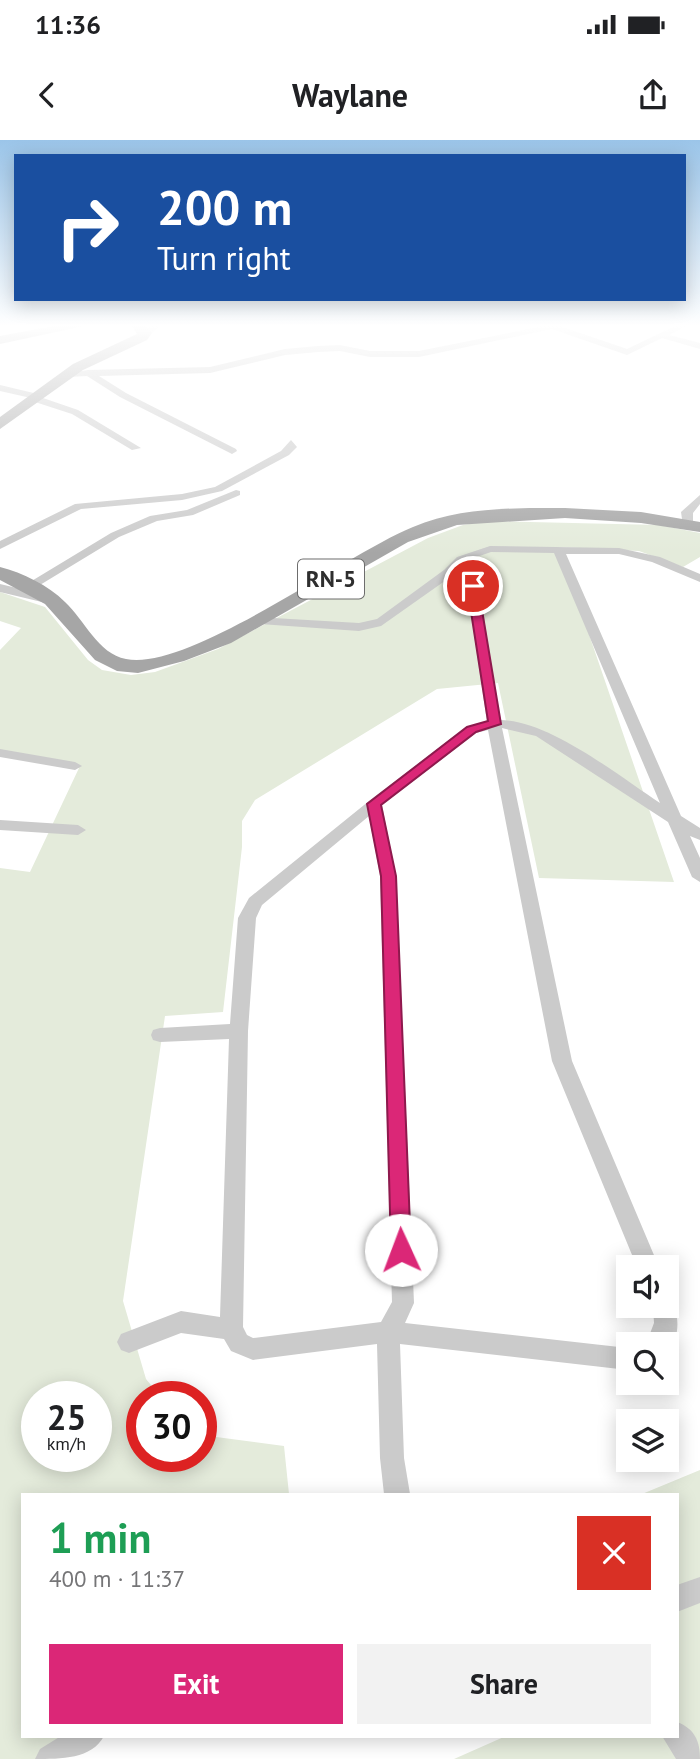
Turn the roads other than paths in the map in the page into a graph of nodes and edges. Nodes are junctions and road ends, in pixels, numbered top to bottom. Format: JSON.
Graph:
{"nodes":[{"id":1,"x":32,"y":402,"type":"edge"},
{"id":2,"x":47,"y":402,"type":"edge"},
{"id":3,"x":136,"y":402,"type":"edge"},
{"id":4,"x":0,"y":424,"type":"edge"},
{"id":5,"x":291,"y":443,"type":"dead end"},
{"id":6,"x":136,"y":448,"type":"dead end"},
{"id":7,"x":233,"y":451,"type":"dead end"},
{"id":8,"x":246,"y":490,"type":"dead end"},
{"id":9,"x":700,"y":498,"type":"edge"},
{"id":10,"x":693,"y":526,"type":"edge"},
{"id":11,"x":0,"y":546,"type":"edge"},
{"id":12,"x":559,"y":551,"type":"junction"},
{"id":13,"x":0,"y":573,"type":"edge"},
{"id":14,"x":448,"y":573,"type":"junction"},
{"id":15,"x":700,"y":578,"type":"edge"},
{"id":16,"x":31,"y":585,"type":"junction"},
{"id":17,"x":0,"y":588,"type":"edge"},
{"id":18,"x":53,"y":601,"type":"junction"},
{"id":19,"x":260,"y":620,"type":"junction"},
{"id":20,"x":494,"y":724,"type":"junction"},
{"id":21,"x":0,"y":753,"type":"edge"},
{"id":22,"x":75,"y":766,"type":"dead end"},
{"id":23,"x":374,"y":804,"type":"junction"},
{"id":24,"x":674,"y":819,"type":"junction"},
{"id":25,"x":0,"y":825,"type":"edge"},
{"id":26,"x":78,"y":830,"type":"dead end"},
{"id":27,"x":700,"y":835,"type":"edge"},
{"id":28,"x":700,"y":877,"type":"edge"},
{"id":29,"x":239,"y":1031,"type":"junction"},
{"id":30,"x":160,"y":1035,"type":"dead end"},
{"id":31,"x":643,"y":1255,"type":"edge"},
{"id":32,"x":231,"y":1329,"type":"junction"},
{"id":33,"x":388,"y":1332,"type":"junction"},
{"id":34,"x":130,"y":1342,"type":"dead end"},
{"id":35,"x":616,"y":1358,"type":"edge"},
{"id":36,"x":397,"y":1493,"type":"edge"},
{"id":37,"x":700,"y":1590,"type":"edge"},
{"id":38,"x":679,"y":1598,"type":"edge"},
{"id":39,"x":86,"y":1738,"type":"edge"},
{"id":40,"x":679,"y":1738,"type":"edge"},
{"id":41,"x":50,"y":1759,"type":"edge"},
{"id":42,"x":700,"y":1759,"type":"edge"}],
"edges":[{"from":1,"to":4,"type":"main road"},
{"from":2,"to":6,"type":"street"},
{"from":3,"to":7,"type":"street"},
{"from":5,"to":11,"type":"street"},
{"from":8,"to":16,"type":"street"},
{"from":9,"to":10,"type":"street"},
{"from":10,"to":19,"type":"main road","number":"RN-5"},
{"from":12,"to":14,"type":"street"},
{"from":12,"to":15,"type":"street"},
{"from":12,"to":24,"type":"street"},
{"from":13,"to":16,"type":"main road","number":"RN-5"},
{"from":14,"to":19,"type":"street"},
{"from":14,"to":20,"type":"street"},
{"from":16,"to":18,"type":"main road","number":"RN-5"},
{"from":17,"to":18,"type":"street"},
{"from":18,"to":19,"type":"main road","number":"RN-5"},
{"from":20,"to":23,"type":"street"},
{"from":20,"to":24,"type":"street"},
{"from":20,"to":31,"type":"street"},
{"from":21,"to":22,"type":"street"},
{"from":23,"to":29,"type":"street"},
{"from":23,"to":33,"type":"street"},
{"from":24,"to":27,"type":"street"},
{"from":24,"to":28,"type":"street"},
{"from":25,"to":26,"type":"street"},
{"from":29,"to":30,"type":"street"},
{"from":29,"to":32,"type":"street"},
{"from":32,"to":33,"type":"street"},
{"from":32,"to":34,"type":"street"},
{"from":33,"to":35,"type":"street"},
{"from":33,"to":36,"type":"street"},
{"from":37,"to":38,"type":"street"},
{"from":39,"to":41,"type":"street"},
{"from":40,"to":42,"type":"street"}]}
